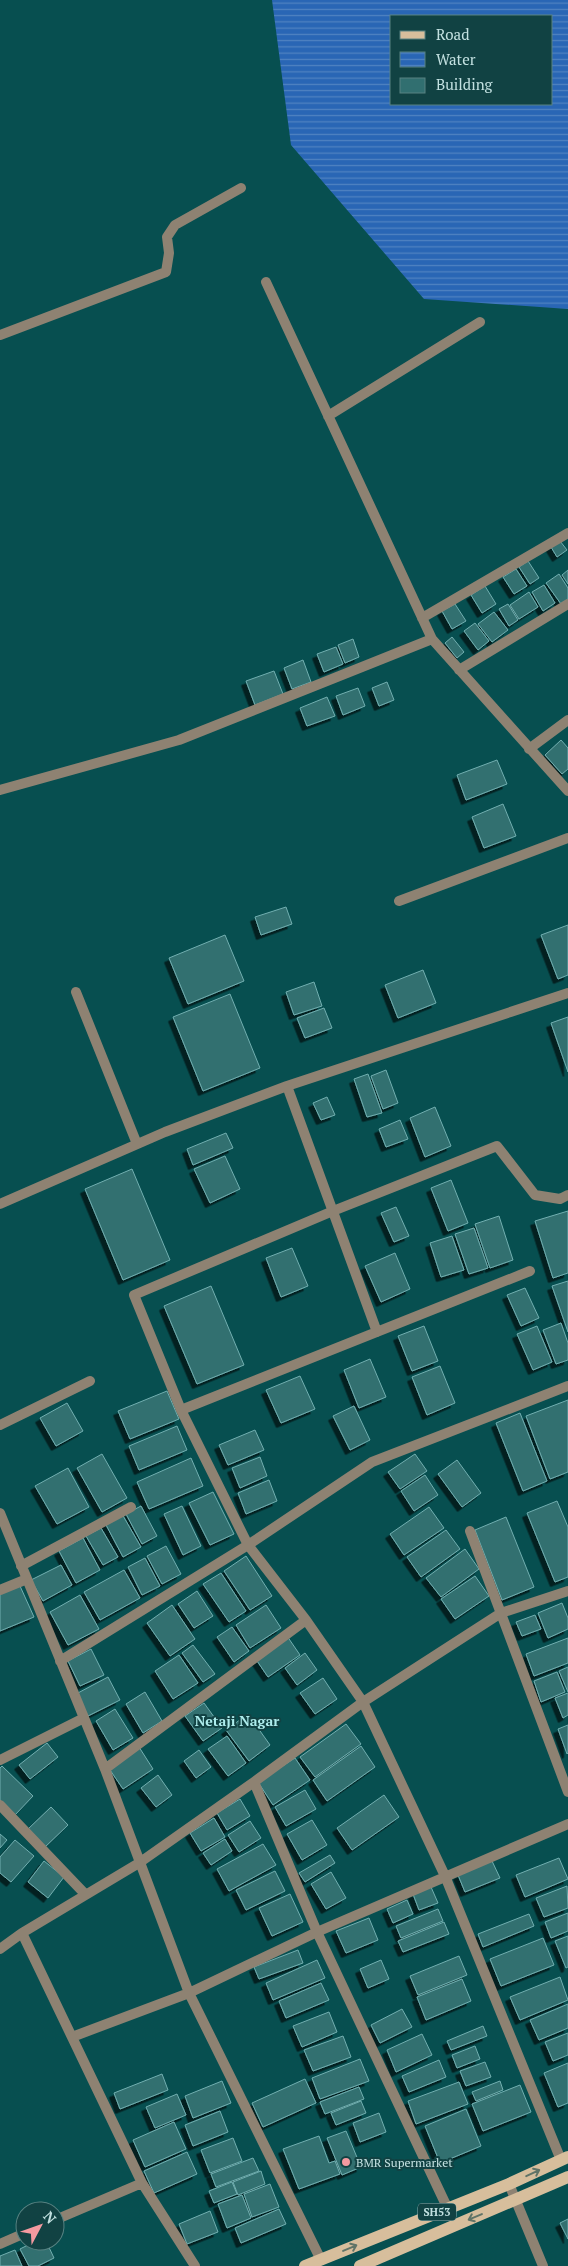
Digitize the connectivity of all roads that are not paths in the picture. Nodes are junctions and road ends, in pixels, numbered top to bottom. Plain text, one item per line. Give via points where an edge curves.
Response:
1 (241, 188) dead end
2 (266, 282) dead end
3 (480, 322) dead end
4 (0, 335) edge
5 (328, 416) junction
6 (568, 533) edge
7 (568, 604) edge
8 (422, 618) junction
9 (432, 639) junction
10 (459, 670) junction
11 (568, 720) edge
12 (529, 749) junction
13 (0, 790) edge
14 (568, 791) edge
15 (568, 838) edge
16 (400, 902) dead end
17 (76, 992) dead end
18 (568, 993) edge
19 (287, 1086) junction
20 (137, 1144) junction
21 (568, 1196) edge
22 (0, 1204) edge
23 (333, 1211) junction
24 (530, 1271) dead end
25 (377, 1332) junction
26 (90, 1381) dead end
27 (568, 1386) edge
28 (181, 1410) junction
29 (0, 1425) edge
30 (131, 1507) dead end
31 (0, 1513) edge
32 (470, 1531) dead end
33 (248, 1546) junction
34 (21, 1566) junction
35 (27, 1579) junction
36 (0, 1590) edge
37 (568, 1590) edge
38 (501, 1613) junction
39 (306, 1620) junction
40 (60, 1662) junction
41 (363, 1702) junction
42 (84, 1718) junction
43 (0, 1760) edge
44 (105, 1769) junction
45 (254, 1782) junction
46 (568, 1792) edge
47 (0, 1805) edge
48 (568, 1824) edge
49 (139, 1863) junction
50 (445, 1876) junction
51 (85, 1894) junction
52 (317, 1932) junction
53 (22, 1933) junction
54 (0, 1949) edge
55 (189, 1993) junction
56 (72, 2037) junction
57 (564, 2158) edge
58 (568, 2177) edge
59 (142, 2183) junction
60 (509, 2184) junction
61 (515, 2200) junction
62 (447, 2207) junction
63 (65, 2216) edge
64 (15, 2237) edge
65 (0, 2244) edge
66 (321, 2260) junction
67 (195, 2266) edge
68 (305, 2266) edge
69 (360, 2266) edge
70 (543, 2266) edge

1 - 4 street via 175,225 167,238 166,272
2 - 5 street
3 - 5 street
5 - 8 street
6 - 8 street
7 - 10 street
8 - 9 street
9 - 10 street
9 - 13 street via 179,740
10 - 12 street
11 - 12 street
12 - 14 street
15 - 16 street
17 - 20 street
18 - 19 street
19 - 20 street
19 - 23 street
20 - 22 street
21 - 23 street via 560,1199 535,1195 496,1146
23 - 25 street
23 - 28 street via 134,1295
24 - 25 street
25 - 28 street
26 - 29 street
27 - 33 street via 372,1462
28 - 33 street
30 - 34 street
31 - 34 street
32 - 38 street
33 - 39 street
33 - 40 street
34 - 35 street
35 - 36 street
35 - 40 street
37 - 38 street
38 - 41 street
38 - 46 street
39 - 41 street
39 - 44 street
40 - 42 street
41 - 45 street
41 - 50 street
42 - 43 street
42 - 44 street
44 - 49 street
45 - 49 street
45 - 52 street
47 - 51 street
48 - 50 street
49 - 51 street
49 - 55 street
50 - 52 street
50 - 57 street
51 - 53 street
52 - 55 street
52 - 62 street
53 - 54 street
53 - 56 street
55 - 56 street
55 - 66 street
56 - 59 street
60 -> 57 main road, SH53
58 - 61 main road, SH53
59 - 63 street
59 - 67 street
60 - 61 street
60 - 62 main road, SH53
61 -> 69 main road, SH53
61 - 70 street
66 -> 62 main road, SH53
64 - 65 street
66 - 68 main road, SH53

